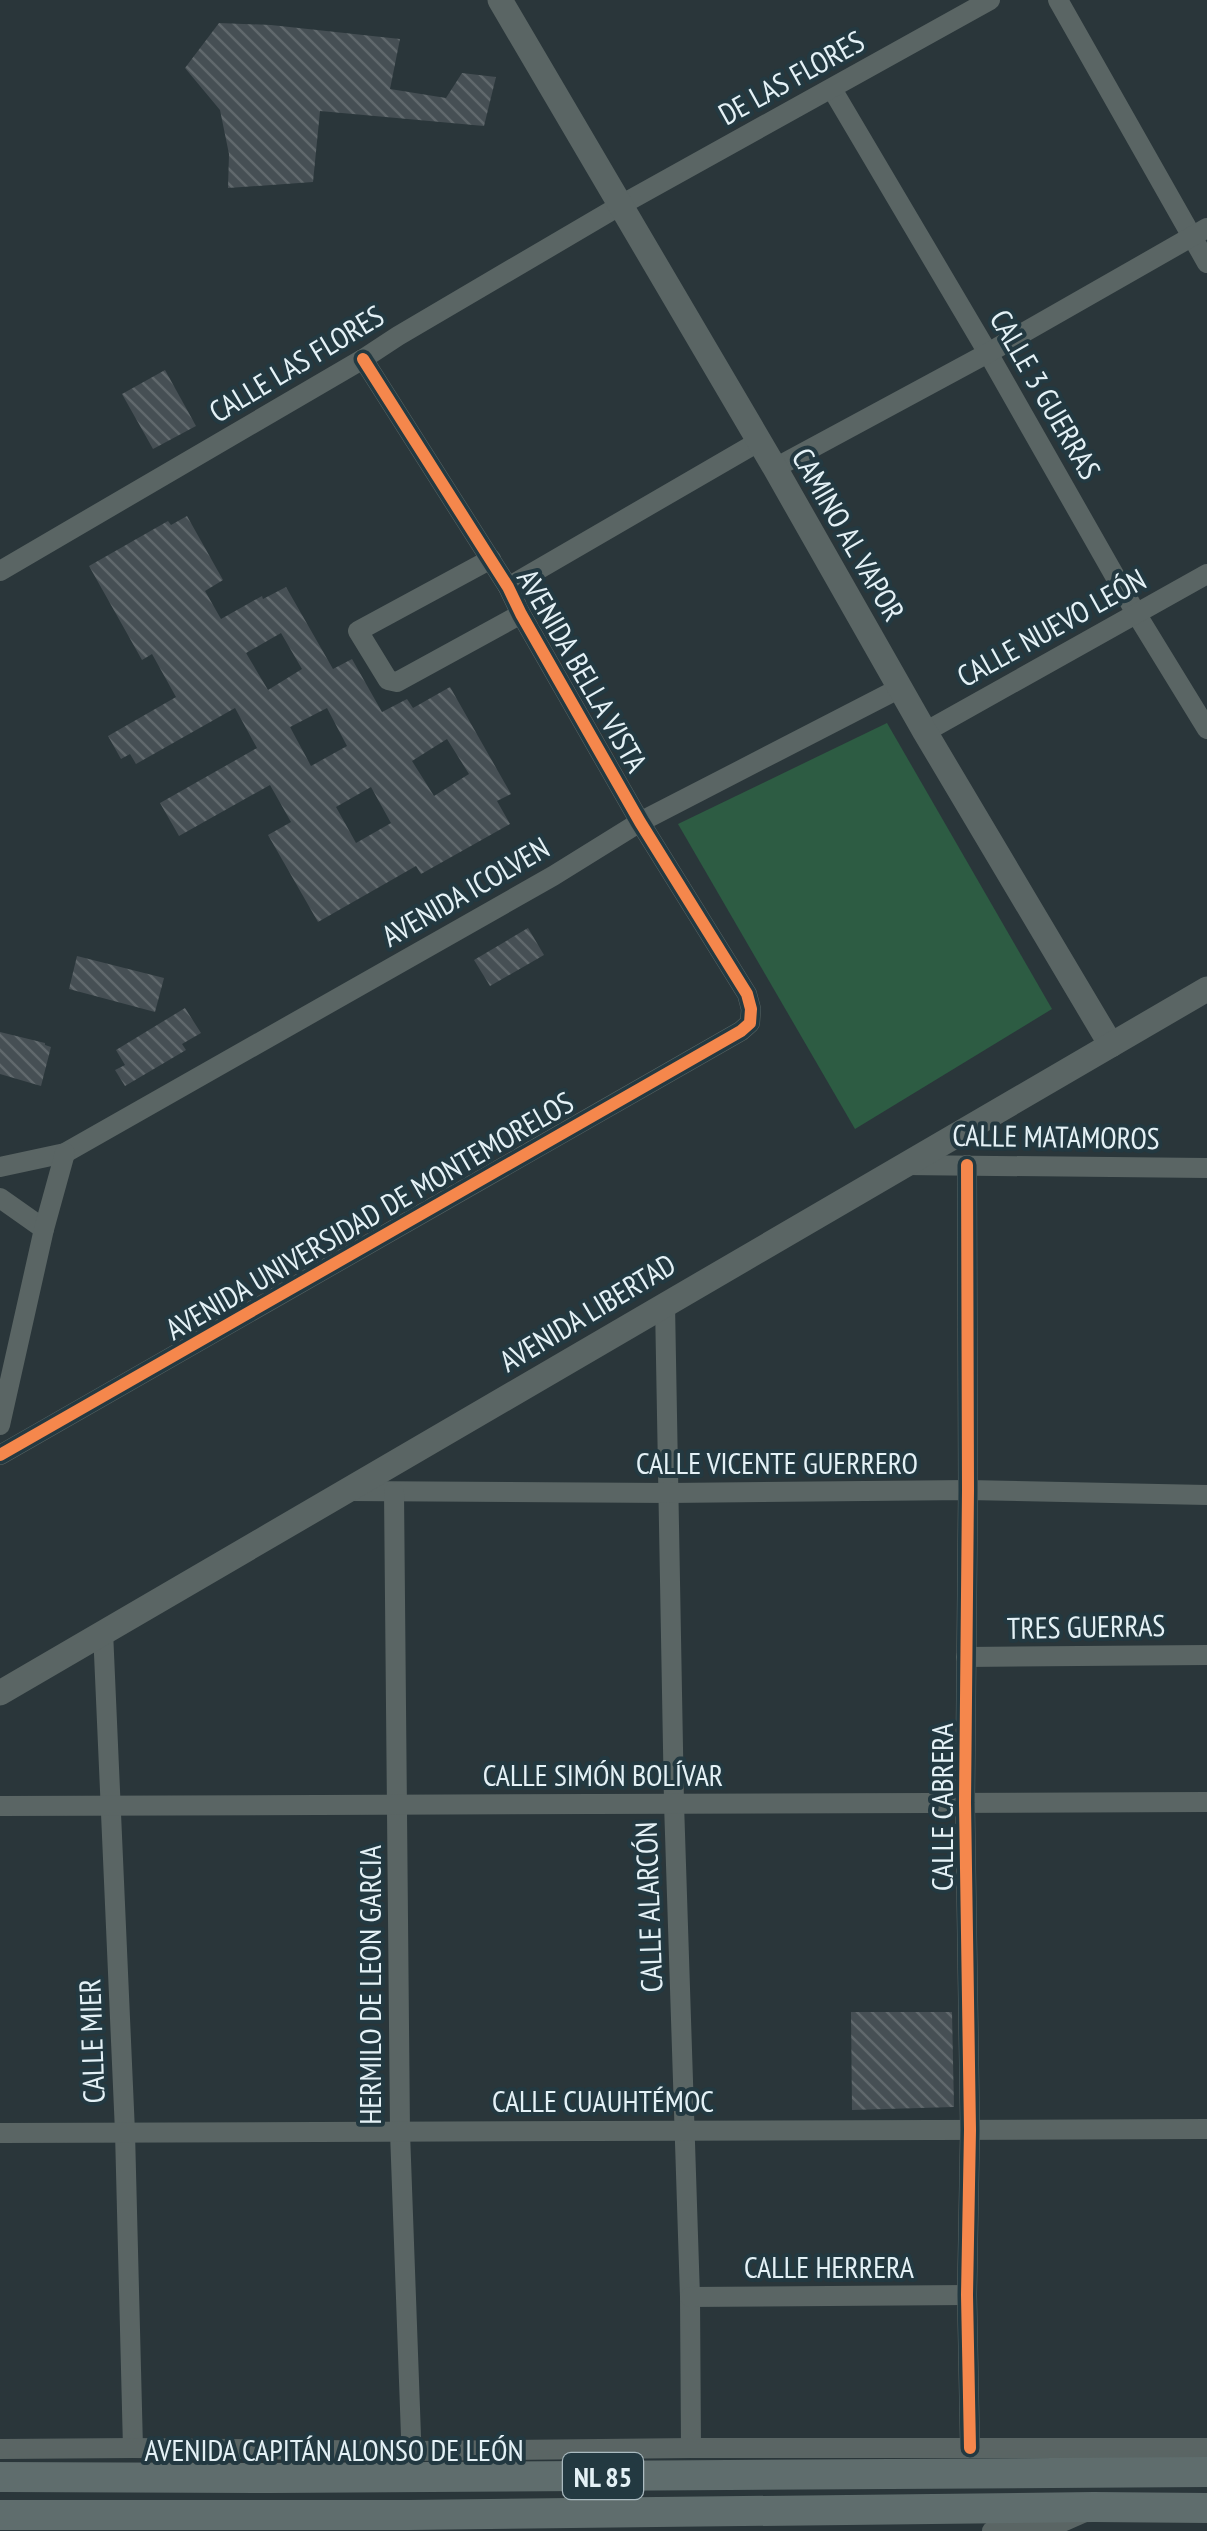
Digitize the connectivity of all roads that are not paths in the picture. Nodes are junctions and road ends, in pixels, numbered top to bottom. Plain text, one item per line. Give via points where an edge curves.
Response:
1 (500, 0) edge
2 (990, 0) edge
3 (1058, 0) edge
4 (832, 89) junction
5 (621, 205) junction
6 (1199, 233) edge
7 (1207, 263) edge
8 (988, 353) junction
9 (364, 359) junction
10 (758, 442) junction
11 (775, 468) junction
12 (491, 559) junction
13 (0, 571) edge
14 (1207, 574) edge
15 (508, 587) junction
16 (521, 614) junction
17 (1137, 614) junction
18 (900, 688) junction
19 (1207, 729) edge
20 (924, 732) junction
21 (640, 822) junction
22 (1207, 989) edge
23 (751, 1009) joint
24 (1111, 1044) junction
25 (64, 1153) junction
26 (904, 1165) junction
27 (966, 1165) junction
28 (0, 1167) edge
29 (1207, 1168) edge
30 (0, 1198) edge
31 (44, 1228) junction
32 (665, 1304) junction
33 (0, 1425) edge
34 (0, 1455) edge
35 (968, 1490) junction
36 (348, 1491) junction
37 (394, 1492) junction
38 (669, 1493) junction
39 (1207, 1495) edge
40 (102, 1632) junction
41 (1207, 1655) edge
42 (966, 1658) junction
43 (0, 1693) edge
44 (1207, 1802) edge
45 (674, 1803) junction
46 (966, 1803) junction
47 (111, 1805) junction
48 (0, 1806) edge
49 (398, 1806) junction
50 (686, 2129) junction
51 (1207, 2129) edge
52 (970, 2130) junction
53 (0, 2132) edge
54 (125, 2132) junction
55 (400, 2132) junction
56 (967, 2295) junction
57 (690, 2297) junction
58 (0, 2448) edge
59 (133, 2448) junction
60 (691, 2448) junction
61 (970, 2448) junction
62 (1207, 2448) edge
63 (412, 2464) junction
64 (1207, 2472) edge
65 (0, 2477) edge
66 (456, 2477) junction
67 (271, 2478) junction
68 (1094, 2507) junction
69 (1207, 2508) edge
70 (198, 2514) junction
71 (408, 2515) junction
72 (0, 2516) edge
73 (347, 2523) edge
74 (992, 2531) edge

1 - 5 street, CAMINO AL VAPOR
2 - 4 street, DE LAS FLORES
3 - 6 street
4 - 5 street, DE LAS FLORES
4 - 8 street, CALLE 3 GUERRAS
5 - 9 street, CALLE LAS FLORES
5 - 10 street, CAMINO AL VAPOR
6 - 7 street
6 - 8 street
8 - 11 street
8 - 17 street, CALLE 3 GUERRAS
9 - 12 street, AVENIDA BELLA VISTA
9 - 13 street, CALLE LAS FLORES
10 - 11 street, CAMINO AL VAPOR
10 - 15 street
11 - 18 street, CAMINO AL VAPOR
12 - 15 street, AVENIDA BELLA VISTA
12 - 16 street via 358,631 388,680 398,682
14 - 17 street, CALLE NUEVO LEÓN
15 - 16 street, AVENIDA BELLA VISTA
16 - 21 street, AVENIDA BELLA VISTA
17 - 19 street, CALLE 3 GUERRAS
17 - 20 street, CALLE NUEVO LEÓN
18 - 20 street, CAMINO AL VAPOR
18 - 21 street, AVENIDA ICOLVEN
20 - 24 street, CAMINO AL VAPOR
21 - 23 street, AVENIDA BELLA VISTA
21 - 25 street, AVENIDA ICOLVEN
22 - 24 street, AVENIDA LIBERTAD
23 - 34 street, AVENIDA UNIVERSIDAD DE MONTEMORELOS via 741,1031
24 - 26 street, AVENIDA LIBERTAD
25 - 28 street, AVENIDA ICOLVEN
25 - 31 street
26 - 27 street, CALLE MATAMOROS
26 - 32 street, AVENIDA LIBERTAD
27 - 29 street, CALLE MATAMOROS
27 - 35 street, CALLE CABRERA
30 - 31 street
31 - 33 street
32 - 36 street, AVENIDA LIBERTAD
32 - 38 street, CALLE ALARCÓN
35 - 38 street, CALLE VICENTE GUERRERO
35 - 39 street, CALLE VICENTE GUERRERO
35 - 42 street, CALLE CABRERA
36 - 37 street, CALLE VICENTE GUERRERO
36 - 40 street, AVENIDA LIBERTAD
37 - 38 street, CALLE VICENTE GUERRERO
37 - 49 street, HERMILO DE LEON GARCIA
38 - 45 street, CALLE ALARCÓN
40 - 43 street, AVENIDA LIBERTAD
40 - 47 street, CALLE MIER
41 - 42 street, TRES GUERRAS
42 - 46 street, CALLE CABRERA
44 - 46 street, CALLE SIMÓN BOLÍVAR
45 - 46 street, CALLE SIMÓN BOLÍVAR
45 - 49 street, CALLE SIMÓN BOLÍVAR
45 - 50 street, CALLE ALARCÓN
46 - 52 street, CALLE CABRERA
47 - 48 street, CALLE SIMÓN BOLÍVAR
47 - 49 street, CALLE SIMÓN BOLÍVAR
47 - 54 street, CALLE MIER
49 - 55 street, HERMILO DE LEON GARCIA
50 - 52 street, CALLE CUAUHTÉMOC
50 - 55 street, CALLE CUAUHTÉMOC
50 - 57 street, CALLE ALARCÓN
51 - 52 street, CALLE CUAUHTÉMOC
52 - 56 street, CALLE CABRERA
53 - 54 street, CALLE CUAUHTÉMOC
54 - 55 street, CALLE CUAUHTÉMOC
54 - 59 street, CALLE MIER
55 - 63 street, HERMILO DE LEON GARCIA
56 - 57 street, CALLE HERRERA
56 - 61 street, CALLE CABRERA
57 - 60 street, CALLE ALARCÓN
58 - 59 street, AVENIDA CAPITÁN ALONSO DE LEÓN
59 - 63 street, AVENIDA CAPITÁN ALONSO DE LEÓN
60 - 61 street, AVENIDA CAPITÁN ALONSO DE LEÓN
60 - 63 street, AVENIDA CAPITÁN ALONSO DE LEÓN
61 - 62 street, AVENIDA CAPITÁN ALONSO DE LEÓN
63 - 66 main road, AVENIDA CAPITÁN ALONSO DE LEÓN / NL 85
63 - 67 main road, AVENIDA CAPITÁN ALONSO DE LEÓN / NL 85
64 - 66 main road, AVENIDA CAPITÁN ALONSO DE LEÓN / NL 85
65 - 67 main road, AVENIDA CAPITÁN ALONSO DE LEÓN / NL 85
66 - 71 main road via 452,2494
67 - 70 main road via 220,2489
68 - 69 main road, NL 85
68 - 71 main road, NL 85
68 - 74 street via 1060,2523
70 - 72 main road, NL 85
70 - 73 main road, NL 85
71 - 73 main road, NL 85

